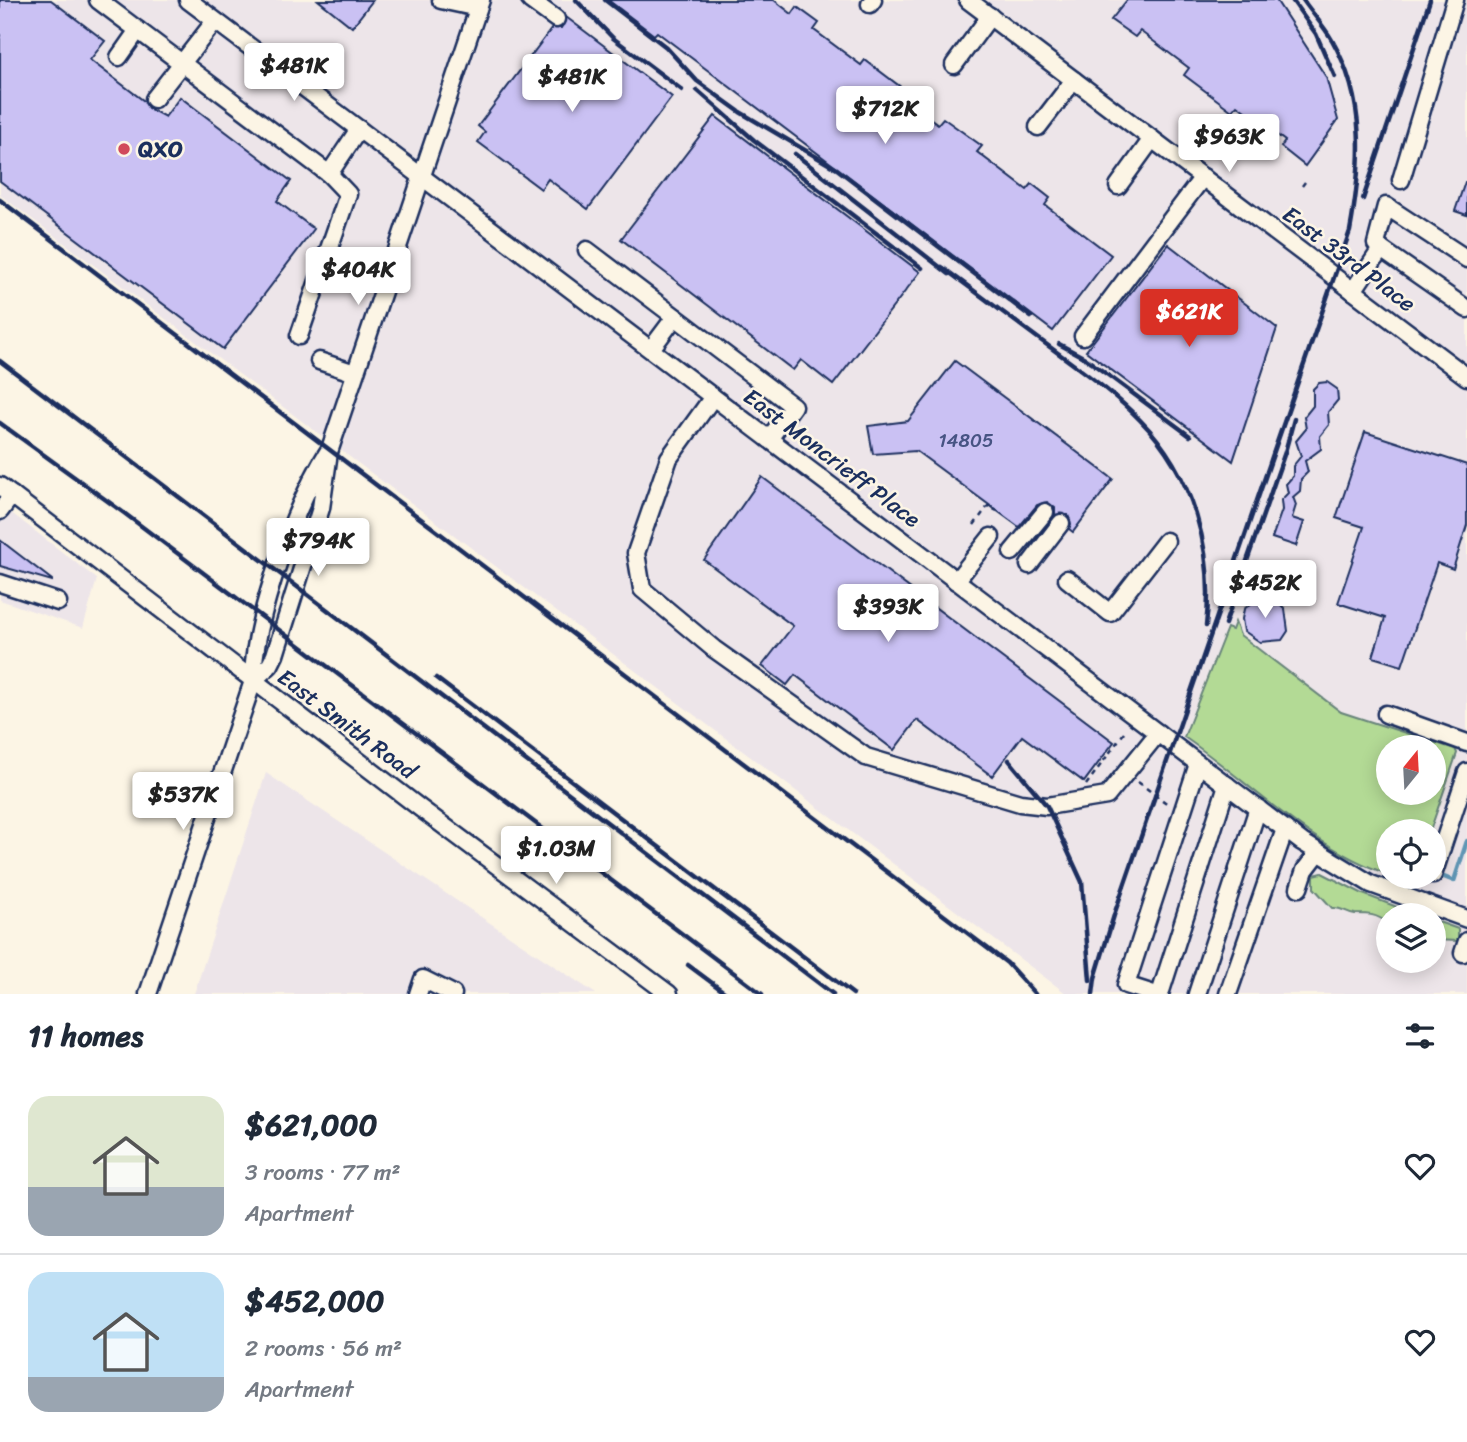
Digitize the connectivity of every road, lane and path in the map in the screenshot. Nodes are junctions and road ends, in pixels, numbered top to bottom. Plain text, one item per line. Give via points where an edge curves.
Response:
1 (98, 0) edge
2 (188, 0) edge
3 (441, 0) edge
4 (530, 0) edge
5 (968, 0) edge
6 (1455, 0) edge
7 (480, 4) edge
8 (990, 16) junction
9 (556, 19) dead end
10 (215, 20) junction
11 (138, 30) junction
12 (119, 57) dead end
13 (182, 64) junction
14 (954, 65) dead end
15 (1074, 80) junction
16 (154, 99) dead end
17 (1038, 127) dead end
18 (359, 129) junction
19 (1152, 139) junction
20 (329, 174) junction
21 (421, 176) junction
22 (1203, 177) junction
23 (1308, 178) dead end
24 (1401, 180) dead end
25 (1118, 186) dead end
26 (1301, 186) dead end
27 (1381, 249) junction
28 (587, 250) dead end
29 (1467, 259) edge
30 (1353, 291) junction
31 (1467, 309) edge
32 (675, 317) junction
33 (299, 336) dead end
34 (1083, 336) dead end
35 (651, 349) junction
36 (319, 361) dead end
37 (355, 373) junction
38 (1467, 377) edge
39 (713, 397) junction
40 (769, 439) junction
41 (330, 449) junction
42 (6, 491) edge
43 (0, 511) edge
44 (997, 511) dead end
45 (1052, 517) dead end
46 (974, 525) dead end
47 (991, 537) dead end
48 (1166, 541) dead end
49 (1020, 559) dead end
50 (1067, 579) dead end
51 (956, 581) junction
52 (0, 583) edge
53 (58, 602) dead end
54 (253, 681) junction
55 (1386, 714) dead end
56 (1124, 733) dead end
57 (1158, 733) junction
58 (1467, 743) edge
59 (1198, 764) junction
60 (1467, 772) edge
61 (1135, 780) dead end
62 (1227, 785) junction
63 (1084, 788) dead end
64 (1165, 803) dead end
65 (1258, 808) junction
66 (1285, 829) junction
67 (1446, 836) edge
68 (1318, 853) junction
69 (1299, 888) dead end
70 (1421, 903) edge
71 (1446, 912) edge
72 (1467, 919) edge
73 (148, 994) edge
74 (418, 994) edge
75 (453, 994) edge
76 (669, 994) edge
77 (1154, 994) edge
78 (1160, 994) edge
79 (1196, 994) edge
80 (1228, 994) edge

1 - 11 street
2 - 10 street, East Moncrieff Place
3 - 7 street
4 - 9 street
5 - 8 street, East 33rd Place
6 - 24 street
7 - 21 street
8 - 14 street
8 - 15 street, East 33rd Place
10 - 13 street
10 - 18 street, East Moncrieff Place
11 - 12 street
11 - 13 street
13 - 16 street
13 - 20 street
15 - 17 street
15 - 19 street, East 33rd Place
18 - 20 street
18 - 21 street, East Moncrieff Place
19 - 22 street, East 33rd Place
19 - 25 street
20 - 33 street via 348,194
21 - 35 street, East Moncrieff Place
21 - 37 street
22 - 30 street, East 33rd Place
22 - 34 street
23 - 26 path
27 - 29 street via 1376,244 1386,206
27 - 30 street
27 - 31 street
28 - 32 street
30 - 38 street, East 33rd Place
32 - 35 street
32 - 40 street via 793,406
35 - 39 street, East Moncrieff Place
36 - 37 street
37 - 41 street
39 - 40 street, East Moncrieff Place
39 - 57 street via 669,458 636,553 642,589 714,649 866,757 1020,803 1047,806 1107,796
40 - 51 street, East Moncrieff Place
41 - 54 street via 305,492 276,574 255,640
41 - 54 street via 321,508 275,655
42 - 43 street
42 - 54 street, East Smith Road
44 - 46 path via 988,506
45 - 49 street
47 - 51 street
48 - 50 street via 1110,613
51 - 57 street, East Moncrieff Place
52 - 53 street
54 - 73 street
54 - 76 street, East Smith Road
55 - 58 street
56 - 63 path
57 - 59 street, East Moncrieff Place
59 - 62 street, East Moncrieff Place
59 - 77 street via 1126,985
60 - 67 street
61 - 64 path
62 - 65 street, East Moncrieff Place
62 - 78 street
65 - 66 street, East Moncrieff Place
65 - 79 street
66 - 68 street, East Moncrieff Place
66 - 80 street
68 - 69 street
68 - 70 street, East Moncrieff Place via 1371,884
71 - 72 street, East Moncrieff Place
74 - 75 street via 424,979

